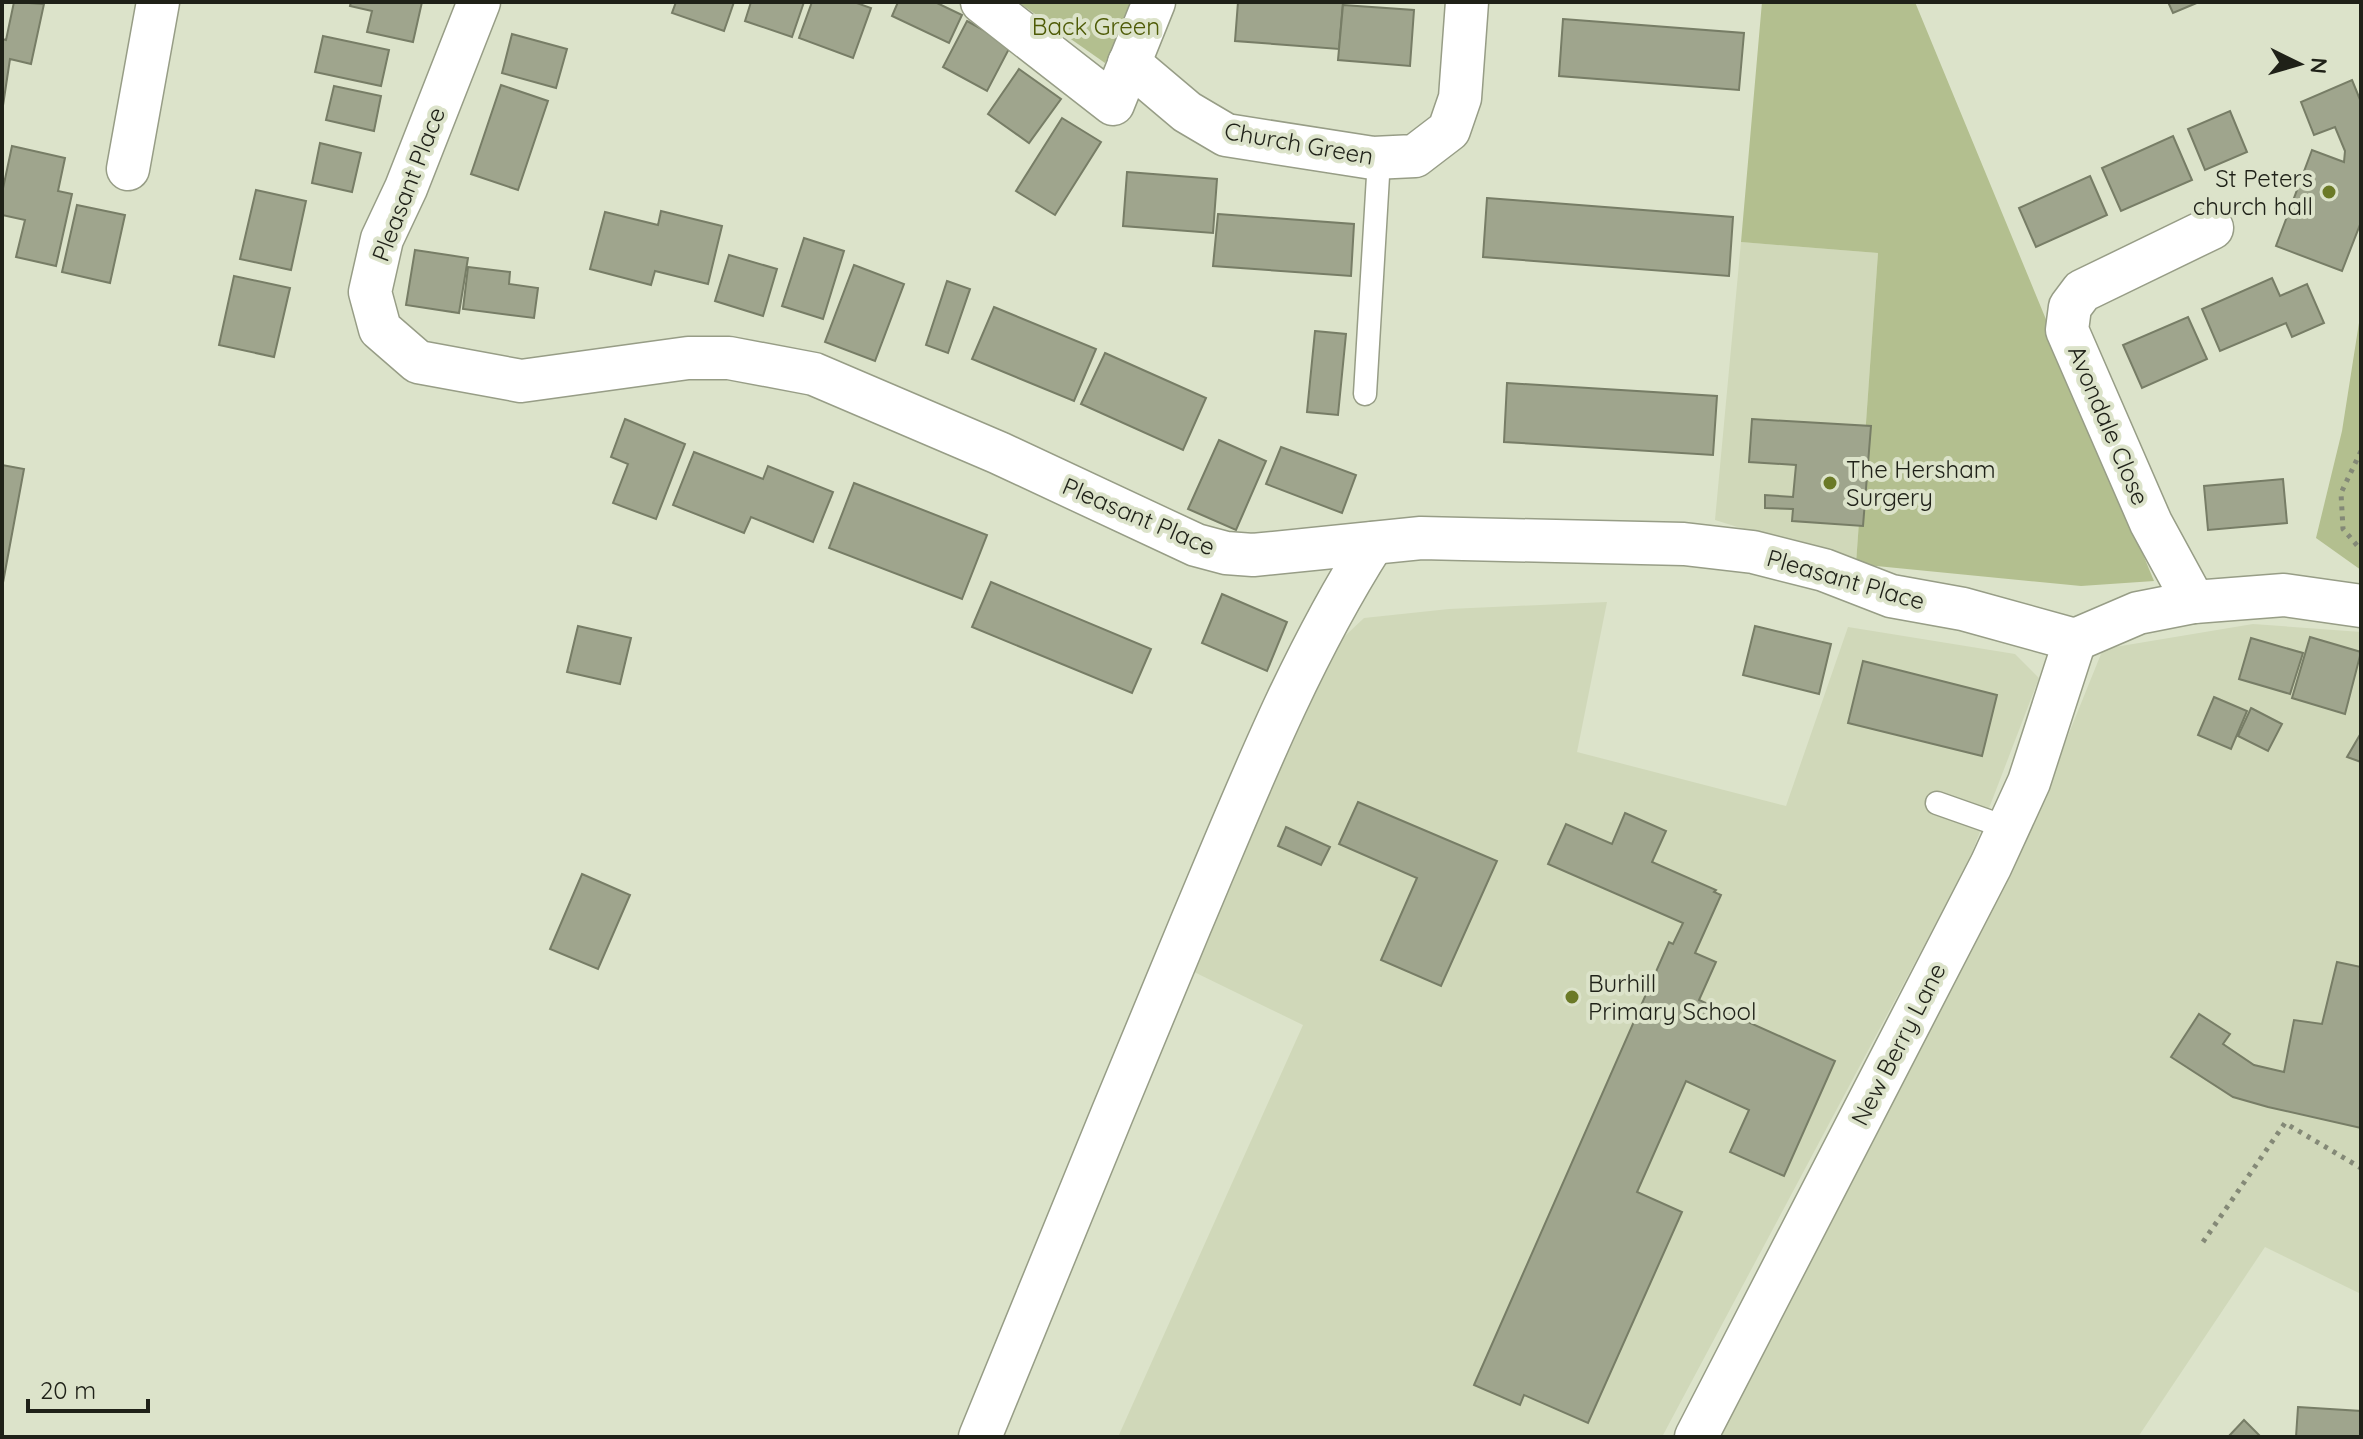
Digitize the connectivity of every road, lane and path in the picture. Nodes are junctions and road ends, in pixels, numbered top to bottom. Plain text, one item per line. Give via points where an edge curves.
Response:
1 (158, 2) edge
2 (479, 2) edge
3 (982, 2) edge
4 (1154, 2) edge
5 (1467, 2) edge
6 (1129, 63) junction
7 (1373, 158) junction
8 (128, 169) dead end
9 (2212, 228) dead end
10 (1365, 394) dead end
11 (2361, 451) edge
12 (1373, 543) junction
13 (2361, 550) edge
14 (2194, 602) junction
15 (2361, 606) edge
16 (2075, 640) junction
17 (1937, 803) dead end
18 (2008, 828) junction
19 (2361, 1168) edge
20 (2203, 1242) dead end
21 (980, 1437) edge
22 (1696, 1437) edge

1 - 8 street
2 - 12 street, Pleasant Place via 382,239 370,292 380,329 418,362 521,381 688,358 773,365 859,392 1196,545 1253,555
3 - 6 street via 1113,104
4 - 6 street
5 - 7 street, Church Green via 1460,98 1449,130 1415,156
6 - 7 street, Church Green via 1187,112 1226,135
7 - 10 lane via 1378,176
9 - 14 street, Avondale Close via 2082,291 2070,307 2067,330 2151,523
11 - 13 path via 2341,493 2343,529
12 - 16 street, Pleasant Place via 1421,538 1561,540 1753,552 1824,570 1891,596 1963,609
12 - 21 street via 1304,665 1221,852
14 - 15 street via 2284,595
14 - 16 street via 2138,613
16 - 18 street, New Berry Lane via 2029,782
17 - 18 lane
18 - 22 street, New Berry Lane
19 - 20 path via 2285,1123

